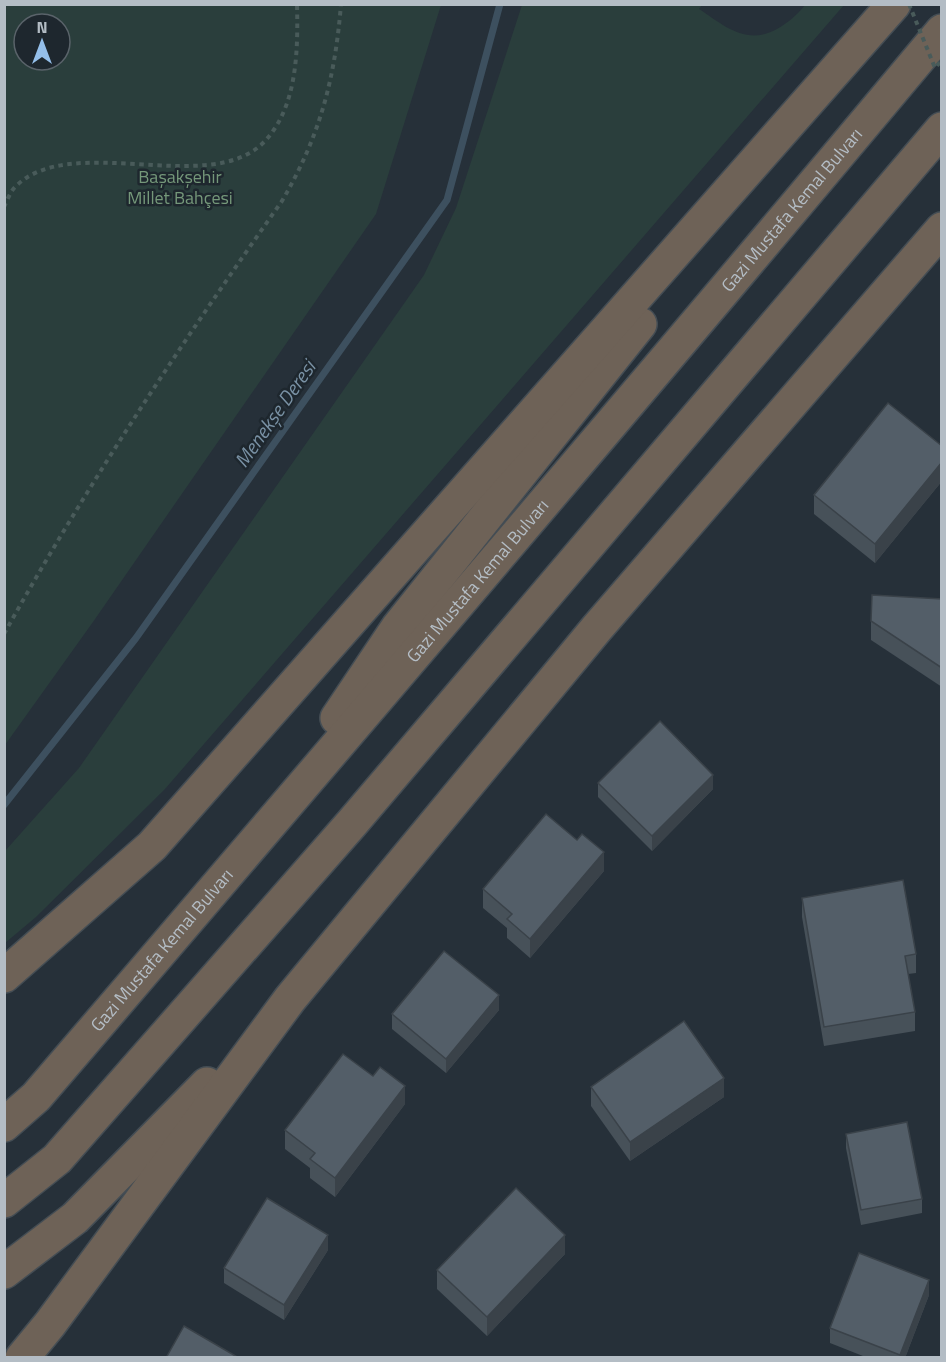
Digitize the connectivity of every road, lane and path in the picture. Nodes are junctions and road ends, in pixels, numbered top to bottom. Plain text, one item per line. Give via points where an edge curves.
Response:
1 (297, 4) edge
2 (341, 4) edge
3 (895, 4) edge
4 (909, 4) edge
5 (942, 31) edge
6 (942, 60) edge
7 (942, 129) edge
8 (14, 188) junction
9 (4, 197) edge
10 (4, 207) edge
11 (936, 234) edge
12 (4, 634) edge
13 (251, 847) junction
14 (4, 976) edge
15 (290, 999) junction
16 (4, 1125) edge
17 (4, 1201) edge
18 (4, 1272) edge
19 (22, 1358) edge

1 - 8 path via 298,40 292,87 281,116 263,143 238,158 209,164 72,165 43,169
2 - 12 path via 324,111 299,172 126,429
3 - 13 highway via 398,627
3 - 14 highway via 152,846
4 - 6 path, bridge via 935,68
5 - 13 highway, Gazi Mustafa Kemal Bulvarı
7 - 17 highway via 337,840 57,1159
8 - 9 path
8 - 10 path
11 - 15 highway via 597,628
13 - 16 highway, Gazi Mustafa Kemal Bulvarı via 36,1096
15 - 18 highway via 75,1218
15 - 19 highway

